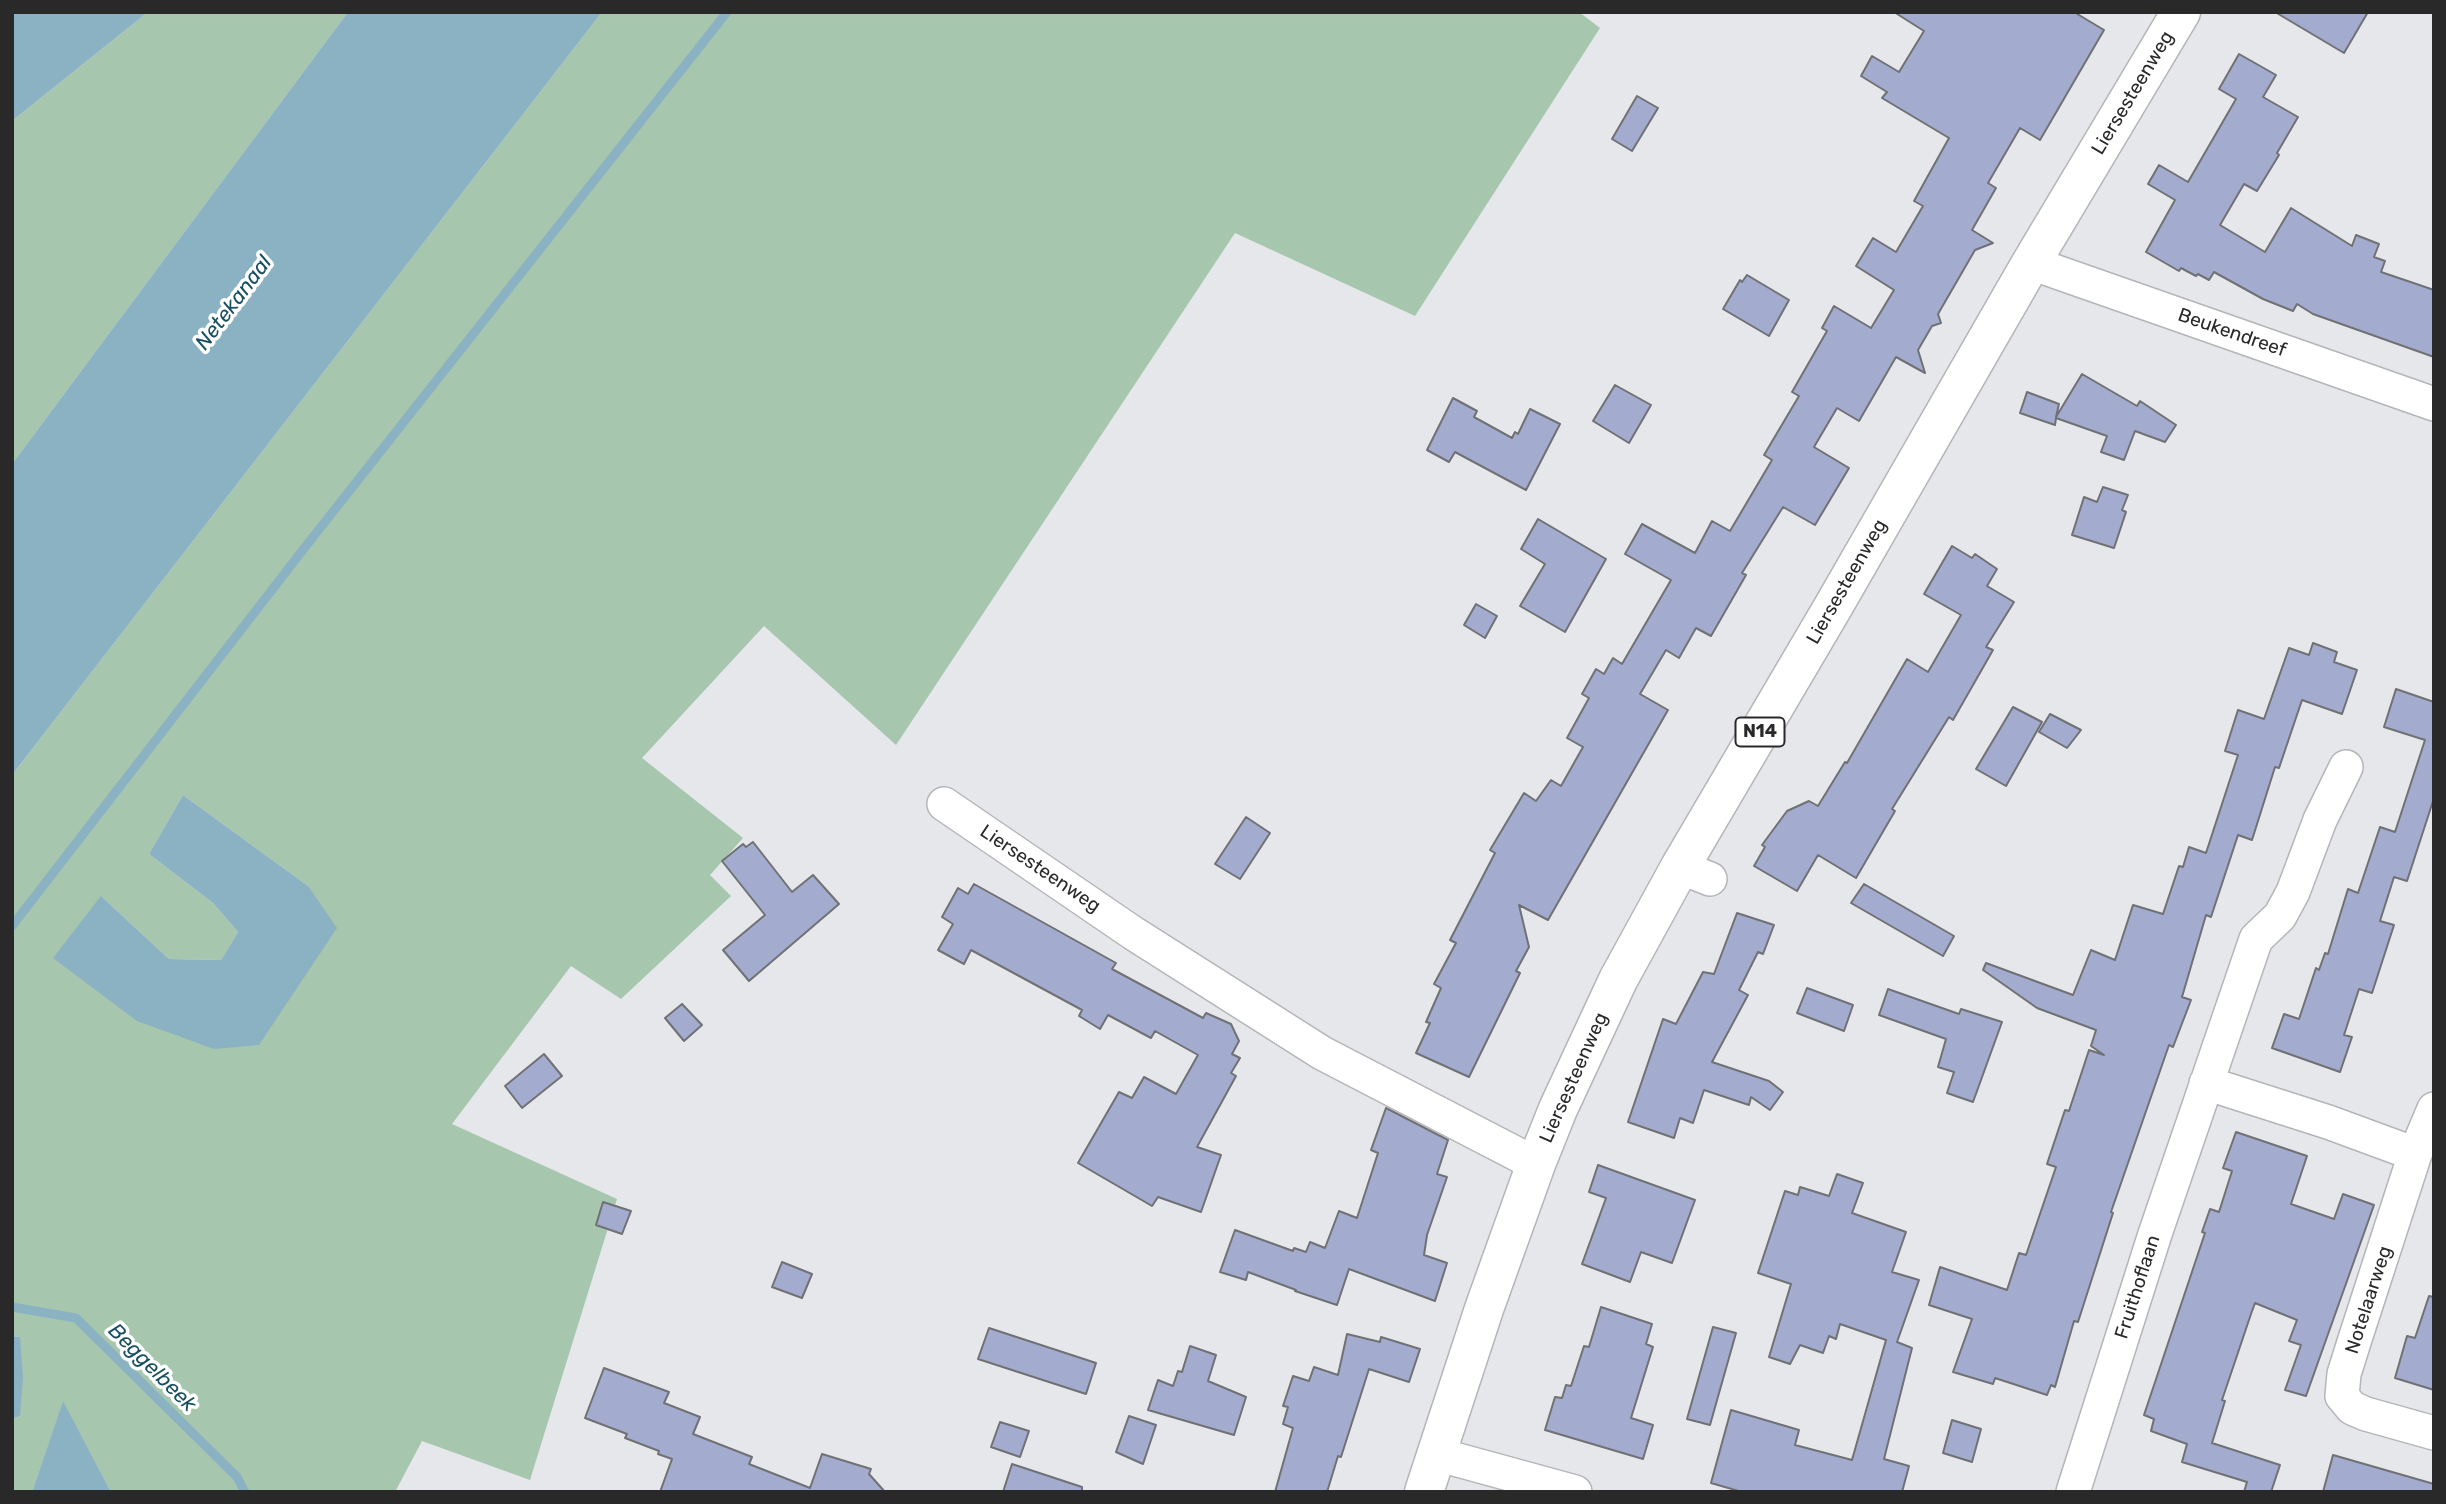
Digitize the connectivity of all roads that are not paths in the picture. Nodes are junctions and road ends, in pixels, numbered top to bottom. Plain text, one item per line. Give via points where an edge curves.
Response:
1 (2181, 12) edge
2 (2031, 263) junction
3 (2434, 404) edge
4 (2346, 767) dead end
5 (944, 804) dead end
6 (2206, 1083) junction
7 (2434, 1109) edge
8 (2415, 1154) junction
9 (1536, 1164) junction
10 (2434, 1433) edge
11 (1436, 1454) junction
12 (1424, 1492) edge
13 (1575, 1492) edge
14 (2073, 1492) edge

1 - 2 main road, Liersesteenweg / N14
2 - 3 street, Beukendreef
2 - 9 main road, Liersesteenweg / N14 via 1695,873 1618,981
4 - 6 street, Fruithoflaan via 2293,892 2280,916 2256,939
5 - 9 street, Liersesteenweg via 1133,933 1322,1053
6 - 8 street
6 - 14 street, Fruithoflaan
7 - 8 street, Notelaarweg
8 - 10 street, Notelaarweg via 2344,1374 2342,1396 2352,1408 2366,1414
9 - 11 main road, Liersesteenweg / N14
11 - 12 main road, Liersesteenweg / N14
11 - 13 street

